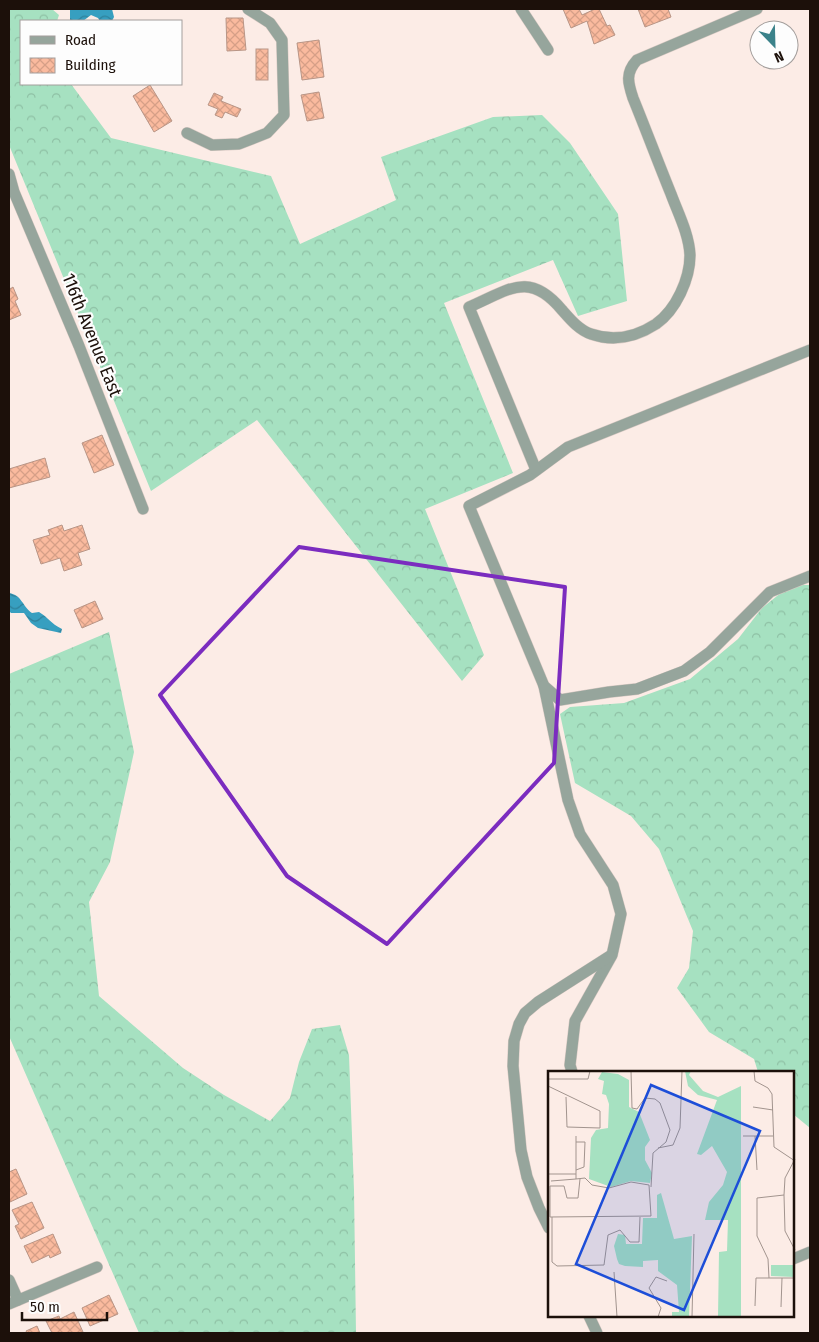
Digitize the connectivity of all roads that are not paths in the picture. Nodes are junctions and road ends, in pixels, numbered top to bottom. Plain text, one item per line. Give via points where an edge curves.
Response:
1 (248, 9) edge
2 (521, 9) edge
3 (758, 9) edge
4 (548, 50) dead end
5 (187, 133) dead end
6 (9, 174) edge
7 (810, 350) edge
8 (536, 470) junction
9 (143, 509) dead end
10 (810, 576) edge
11 (544, 686) junction
12 (612, 955) junction
13 (572, 1071) edge
14 (548, 1226) edge
15 (810, 1252) edge
16 (794, 1259) edge
17 (97, 1267) dead end
18 (9, 1280) edge
19 (13, 1302) edge
20 (589, 1317) edge
21 (597, 1333) edge

1 - 5 street via 270,23 282,40 284,115 267,133 239,144 212,145
2 - 4 street
3 - 8 street via 637,60 628,75 633,98 688,240 686,281 670,310 646,330 611,338 590,334 580,328 548,294 531,287 511,289 469,308
6 - 9 street, 116th Avenue East
7 - 8 street via 568,447
8 - 11 street via 469,506
10 - 11 street via 770,592 710,652 684,671 637,689 560,700
11 - 12 street via 568,800 580,834 613,885 621,914
12 - 13 street via 575,1021
12 - 14 street via 525,1013 514,1041 520,1150 527,1177
15 - 16 street
17 - 19 street
18 - 19 street
20 - 21 street

